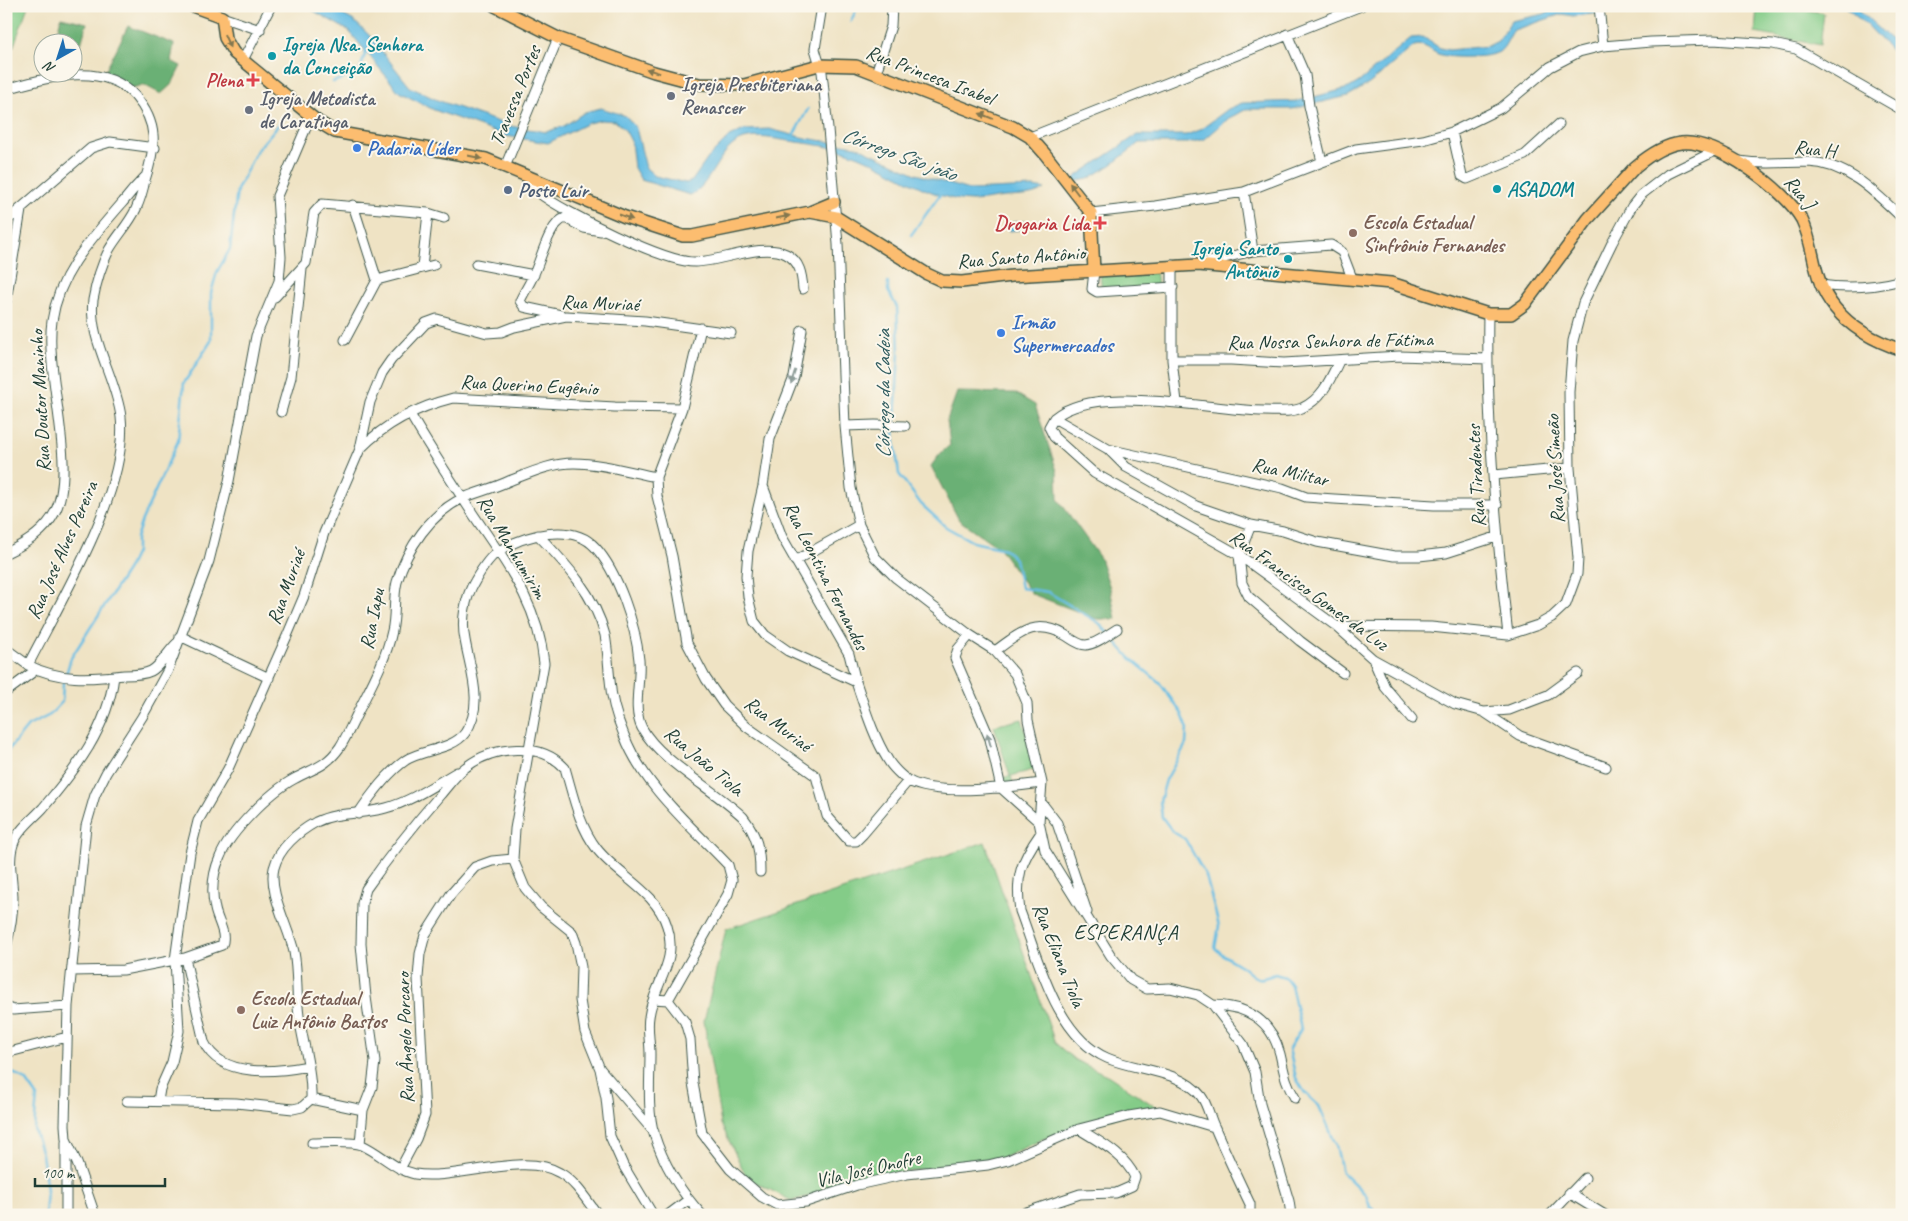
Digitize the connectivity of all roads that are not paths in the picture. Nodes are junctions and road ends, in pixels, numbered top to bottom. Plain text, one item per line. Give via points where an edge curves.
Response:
1 (192, 6) edge
2 (272, 6) edge
3 (495, 6) edge
4 (822, 6) edge
5 (892, 6) edge
6 (1361, 6) edge
7 (1600, 6) edge
8 (222, 17) junction
9 (260, 30) junction
10 (1287, 34) junction
11 (558, 38) junction
12 (1603, 46) junction
13 (243, 60) junction
14 (820, 68) junction
15 (876, 73) junction
16 (6, 89) edge
17 (1902, 110) edge
18 (311, 116) junction
19 (1559, 124) dead end
20 (1452, 132) junction
21 (1030, 137) junction
22 (155, 148) junction
23 (1715, 151) junction
24 (1736, 160) junction
25 (1322, 162) junction
26 (505, 168) junction
27 (147, 175) junction
28 (528, 177) junction
29 (1244, 192) junction
30 (834, 202) junction
31 (353, 205) junction
32 (21, 210) junction
33 (810, 212) junction
34 (428, 213) junction
35 (1091, 213) junction
36 (836, 217) junction
37 (444, 218) dead end
38 (1902, 218) edge
39 (6, 221) edge
40 (611, 232) junction
41 (1253, 251) junction
42 (476, 264) dead end
43 (434, 265) dead end
44 (1172, 265) junction
45 (1198, 265) junction
46 (422, 268) junction
47 (302, 269) junction
48 (1094, 271) junction
49 (534, 275) junction
50 (1352, 278) junction
51 (377, 280) junction
52 (1902, 280) edge
53 (1820, 285) junction
54 (1173, 286) junction
55 (803, 289) dead end
56 (273, 298) junction
57 (6, 300) edge
58 (1488, 314) junction
59 (566, 316) junction
60 (701, 328) junction
61 (802, 330) dead end
62 (731, 332) dead end
63 (345, 340) dead end
64 (1902, 350) edge
65 (1488, 359) junction
66 (1172, 360) junction
67 (1338, 361) junction
68 (1177, 402) junction
69 (682, 408) junction
70 (281, 412) dead end
71 (410, 414) junction
72 (1054, 418) junction
73 (845, 426) junction
74 (902, 426) dead end
75 (1108, 449) junction
76 (360, 450) junction
77 (1570, 468) junction
78 (1494, 475) junction
79 (656, 477) junction
80 (763, 486) junction
81 (462, 499) junction
82 (1497, 505) junction
83 (859, 525) junction
84 (1251, 525) junction
85 (538, 535) junction
86 (1496, 537) junction
87 (498, 551) junction
88 (6, 553) edge
89 (1239, 555) junction
90 (795, 561) junction
91 (1336, 626) junction
92 (1115, 630) dead end
93 (970, 635) junction
94 (1508, 635) junction
95 (179, 638) junction
96 (6, 650) edge
97 (995, 650) junction
98 (1373, 659) junction
99 (28, 665) junction
100 (37, 670) junction
101 (1343, 673) dead end
102 (1578, 673) dead end
103 (114, 676) junction
104 (269, 678) junction
105 (856, 682) junction
106 (6, 692) edge
107 (1484, 712) junction
108 (1412, 719) dead end
109 (530, 749) junction
110 (1606, 767) dead end
111 (464, 768) junction
112 (908, 781) junction
113 (1042, 783) junction
114 (1001, 788) junction
115 (1041, 802) junction
116 (358, 814) junction
117 (1039, 822) junction
118 (1040, 834) junction
119 (513, 859) junction
120 (760, 872) dead end
121 (1089, 920) junction
122 (6, 948) edge
123 (185, 958) junction
124 (175, 960) junction
125 (72, 970) junction
126 (654, 999) junction
127 (668, 1000) junction
128 (1213, 1005) junction
129 (68, 1006) junction
130 (6, 1007) edge
131 (67, 1037) junction
132 (6, 1054) edge
133 (309, 1066) junction
134 (600, 1069) junction
135 (1295, 1098) dead end
136 (311, 1099) junction
137 (127, 1101) dead end
138 (158, 1101) junction
139 (363, 1110) junction
140 (1214, 1127) junction
141 (1079, 1129) junction
142 (654, 1132) junction
143 (66, 1139) junction
144 (312, 1142) dead end
145 (360, 1144) junction
146 (400, 1168) junction
147 (1585, 1178) dead end
148 (1569, 1193) junction
149 (688, 1200) junction
150 (66, 1215) edge
151 (95, 1215) edge
152 (598, 1215) edge
153 (653, 1215) edge
154 (668, 1215) edge
155 (702, 1215) edge
156 (1018, 1215) edge
157 (1250, 1215) edge
158 (1291, 1215) edge
159 (1550, 1215) edge
160 (1605, 1215) edge

1 - 8 main road
2 - 9 street
3 - 11 main road, Rua Princesa Isabel
4 - 14 street via 815,42
5 - 15 street via 891,26
6 - 10 street
7 - 12 street
8 - 9 street
8 -> 13 main road via 229,47
9 - 13 street
10 - 21 street
10 - 25 street via 1302,66
14 -> 11 main road, Rua Princesa Isabel via 758,83 711,86 654,72
11 - 26 street, Travessa Portes
12 - 17 street via 1713,40 1773,44 1796,49
12 - 20 street via 1578,52 1550,67 1501,108
13 - 18 main road
14 - 15 main road, Rua Princesa Isabel via 856,66
14 - 30 street
21 -> 15 main road, Rua Princesa Isabel via 1013,127
16 - 22 street, Rua Doutor Maninho via 72,75 110,79 125,86 139,102 151,126
18 -> 26 main road via 335,132 445,150 486,159
18 - 56 street via 277,196 281,256 279,281
19 - 20 street via 1525,155 1466,179 1462,176
20 - 25 street via 1423,140 1356,149
35 -> 21 main road, Rua Princesa Isabel
22 - 27 street, Rua Doutor Maninho
22 - 32 street via 100,143
23 - 24 main road, Rua J
23 - 58 main road, Rua Santo Antônio via 1683,142 1644,159 1604,198 1525,304 1511,314
23 - 77 street, Rua José Simeão via 1668,174 1641,195 1632,206 1583,303 1570,363
24 - 38 street, Rua H via 1754,164 1810,162 1836,167 1856,179
24 - 53 main road, Rua J via 1783,195 1795,208 1803,222
25 - 29 street
26 - 28 main road
27 - 88 street, Rua Doutor Maninho via 76,258 63,285 52,320 62,488 55,512 38,534
27 - 99 street, Rua José Alves Pereira via 136,208 100,271 93,301 94,332 118,395 121,452 102,514
28 -> 33 main road via 625,217 683,236
28 - 40 street via 539,193
29 - 35 street
29 - 41 street
30 - 33 main road
30 - 36 street
31 - 34 street
31 - 47 street via 322,204 314,213 309,254
31 - 51 street
32 - 39 street
32 - 57 street
33 - 36 main road
34 - 37 street
34 - 46 street
35 - 48 main road
36 - 48 main road, Rua Santo Antônio via 942,281 968,282
36 - 73 street
40 - 49 street via 584,228 565,218 560,220 549,237
40 - 55 street via 683,262 774,250 797,262
41 - 45 street, Rua Santo Antônio
41 - 50 street, Rua Santo Antônio via 1332,245 1342,252
42 - 49 street
43 - 46 street
44 - 45 main road, Rua Santo Antônio
44 - 48 main road, Rua Santo Antônio
44 - 54 street
45 - 50 main road, Rua Santo Antônio
46 - 51 street
47 - 56 street
47 - 70 street via 291,377
48 - 54 street via 1092,289 1097,292
49 - 59 street via 520,301 522,306
50 - 58 main road, Rua Santo Antônio via 1391,283
51 - 63 street
52 - 53 street via 1860,287
53 - 64 main road, Rua J via 1835,308 1851,324 1870,337
54 - 66 street
56 - 95 street via 256,336 229,481 211,551
58 - 65 street, Rua Tiradentes
59 - 60 street, Rua Muriaé
59 - 76 street, Rua Muriaé via 487,333 437,319 426,323 408,339 382,372 370,402
60 - 62 street
60 - 69 street, Rua Muriaé
61 -> 80 street via 794,377 770,439
65 - 67 street, Rua Nossa Senhora de Fátima via 1399,356
65 - 78 street, Rua Tiradentes
66 - 67 street, Rua Nossa Senhora de Fátima
66 - 68 street
67 - 68 street via 1330,382 1301,408 1240,411
68 - 72 street via 1142,399 1094,403 1070,407
69 - 71 street, Rua Querino Eugênio via 453,398 431,403
69 - 79 street, Rua Muriaé
71 - 76 street, Rua Querino Eugênio via 378,431
71 - 81 street, Rua Manhumirim
72 - 75 street
72 - 89 street, Rua Francisco Gomes da Luz via 1049,427 1054,437 1094,474
73 - 74 street
73 - 83 street via 852,496
75 - 82 street, Rua Militar via 1306,496 1434,505
75 - 84 street via 1126,467 1159,488 1196,506
76 - 104 street, Rua Muriaé via 324,533 304,596
77 - 78 street
77 - 94 street, Rua José Simeão via 1578,558 1572,592 1566,604 1552,617 1538,626
78 - 82 street, Rua Tiradentes
79 - 81 street, Rua Iapu via 574,463 535,470
79 - 112 street, Rua Muriaé via 683,628 694,656 724,705 747,726 816,776 827,816 849,841 856,841 863,834
80 - 90 street, Rua Leontina Fernandes via 782,537
80 - 105 street via 748,550 746,576 754,621 765,635 788,651
81 - 87 street, Rua Manhumirim
81 - 123 street, Rua Iapu via 433,518 417,539 397,582 393,628 387,650 342,744 331,760 282,788 229,838 218,860 214,882 215,908 223,942 220,947
82 - 86 street, Rua Tiradentes
83 - 90 street
83 - 93 street via 875,557 896,578
84 - 86 street via 1317,542 1394,556 1446,553
84 - 89 street
85 - 87 street, Rua João Tiola
85 - 120 street, Rua João Tiola via 568,532 595,547 630,614 640,660 638,713 641,726 672,760 743,817 753,830 760,851
85 - 127 street via 572,570 600,621 615,709 631,752 663,796 728,864 732,873 728,894
86 - 94 street, Rua Tiradentes
87 - 109 street, Rua Manhumirim via 518,581 541,637 544,663
87 - 116 street via 475,580 464,616 464,638 475,682 473,710 467,729 457,741 407,760 382,783
89 - 91 street, Rua Francisco Gomes da Luz
89 - 101 street via 1242,583 1249,597 1300,642
90 - 105 street, Rua Leontina Fernandes via 848,654
91 - 94 street, Rua José Simeão via 1431,627
91 - 98 street, Rua Francisco Gomes da Luz
92 - 97 street via 1093,644 1078,643 1046,626 1022,632
93 - 97 street
114 -> 93 street via 990,740 955,658
95 - 103 street via 150,672
95 - 104 street
95 - 125 street via 168,670 106,773 90,811
96 - 99 street
97 - 113 street via 1022,688
98 - 107 street, Rua Francisco Gomes da Luz via 1455,704
98 - 108 street via 1385,687
99 - 100 street
100 - 103 street via 76,678
100 - 106 street
102 - 107 street, Rua Francisco Gomes da Luz via 1548,695 1509,710
103 - 122 street via 112,697 97,734 45,806 14,841 11,853 12,922
104 - 124 street, Rua Muriaé via 228,768 198,821 190,853
105 - 112 street, Rua Leontina Fernandes via 876,738 889,762
107 - 110 street via 1520,736
109 - 111 street via 494,753
109 - 119 street, Rua Manhumirim via 515,828
109 - 126 street via 558,761 564,768 587,834 606,859 660,910 668,927 670,948 667,968
111 - 116 street via 406,801
111 - 139 street via 377,873 364,896 361,944 375,1061 372,1087
112 - 114 street via 931,788
113 - 114 street
113 - 115 street
114 - 117 street
115 - 117 street
115 - 121 street via 1057,823
116 - 133 street via 339,814 315,823 287,845 273,870 276,895 294,952 300,1018
117 - 118 street
118 - 121 street via 1054,867
118 - 140 street, Rua Eliana Tiola via 1024,857 1018,895 1020,910 1056,1003 1070,1028 1084,1043 1106,1058 1184,1083 1201,1096
119 - 134 street via 525,888 541,907 572,932 580,967 580,1000 585,1032
119 - 146 street, Rua Ângelo Porcaro via 475,867 446,901 425,935 418,978 425,1115
121 - 128 street via 1111,956 1131,980 1147,989 1170,988 1198,995
123 - 124 street
123 - 133 street via 204,1042 210,1054 237,1067 263,1072
124 - 125 street via 123,970
124 - 138 street, Rua Muriaé via 179,1031
125 - 129 street
126 - 127 street
126 - 142 street via 648,1017
127 - 141 street, Vila José Onofre via 685,1022 690,1039 702,1133 730,1168 762,1198 777,1206 806,1202 857,1185 907,1174 988,1166
128 - 135 street via 1242,1008 1272,1033 1283,1074
128 - 158 street via 1243,1044 1255,1072 1260,1104
129 - 130 street via 13,1010
129 - 131 street
131 - 132 street
131 - 143 street
133 - 136 street
134 - 142 street
134 - 153 street via 610,1136
136 - 138 street via 302,1107 293,1109 236,1103
136 - 139 street
137 - 138 street
139 - 145 street
140 - 141 street, Vila José Onofre via 1160,1111
140 - 157 street, Rua Eliana Tiola via 1250,1204
141 - 156 street via 1118,1154 1130,1166 1135,1177 1132,1186 1116,1193 1080,1194
142 - 149 street via 664,1159
143 - 150 street
143 - 151 street
144 - 145 street
145 - 146 street
146 - 152 street via 432,1176 521,1166 541,1167 559,1172 571,1182
147 - 148 street
148 - 159 street
148 - 160 street
149 - 154 street
149 - 155 street

